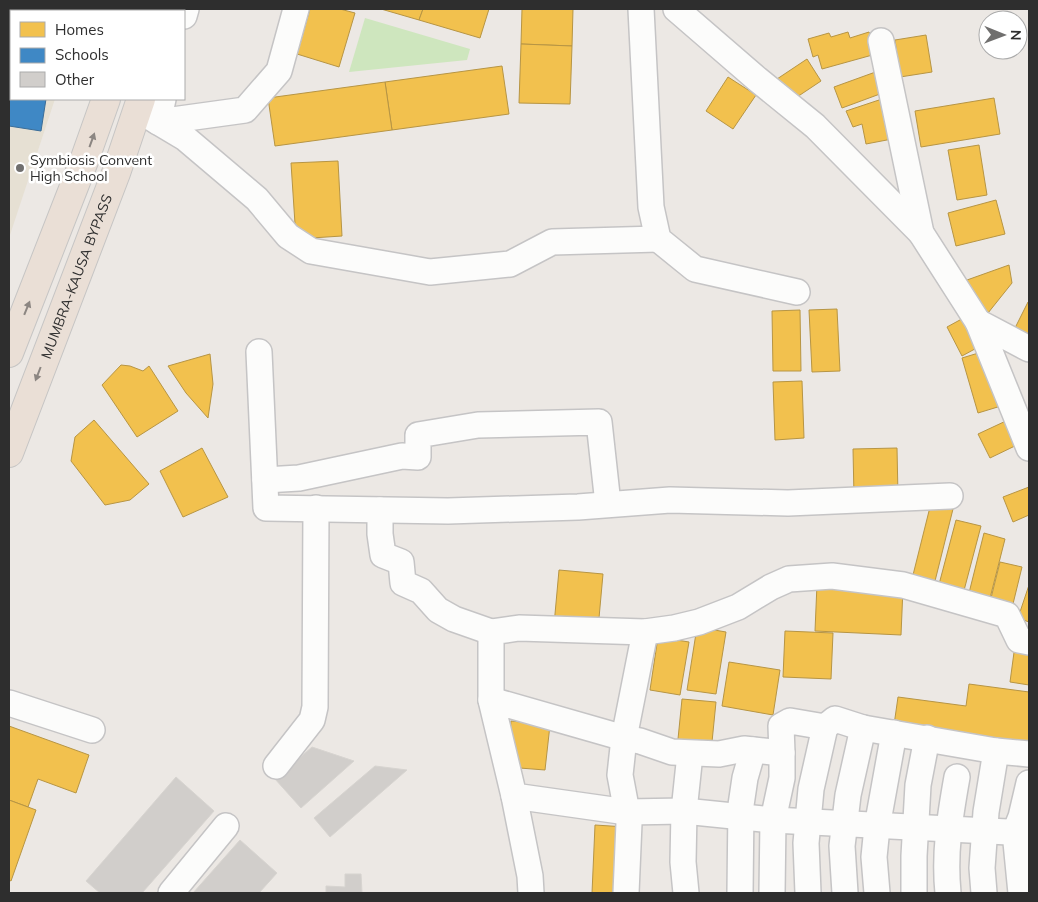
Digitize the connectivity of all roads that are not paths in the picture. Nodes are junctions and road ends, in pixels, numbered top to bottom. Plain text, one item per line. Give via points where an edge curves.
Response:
1 (296, 9) edge
2 (641, 9) edge
3 (676, 9) edge
4 (881, 41) dead end
5 (106, 100) edge
6 (150, 107) edge
7 (921, 233) junction
8 (658, 239) junction
9 (797, 292) dead end
10 (978, 322) junction
11 (1029, 349) edge
12 (259, 352) dead end
13 (9, 353) edge
14 (1029, 448) edge
15 (9, 453) edge
16 (265, 480) junction
17 (950, 496) dead end
18 (608, 504) junction
19 (316, 508) junction
20 (380, 510) junction
21 (491, 632) junction
22 (645, 632) junction
23 (1029, 642) edge
24 (491, 700) junction
25 (9, 703) edge
26 (824, 727) junction
27 (863, 728) junction
28 (92, 730) dead end
29 (894, 733) junction
30 (624, 738) junction
31 (927, 738) junction
32 (753, 750) junction
33 (996, 751) junction
34 (782, 752) junction
35 (690, 754) junction
36 (1029, 754) edge
37 (276, 766) dead end
38 (957, 776) dead end
39 (1029, 784) edge
40 (514, 796) junction
41 (684, 811) junction
42 (627, 812) junction
43 (741, 817) junction
44 (773, 820) junction
45 (808, 821) junction
46 (845, 823) junction
47 (226, 826) dead end
48 (877, 827) junction
49 (916, 828) junction
50 (948, 830) junction
51 (985, 831) junction
52 (1022, 833) edge
53 (171, 893) edge
54 (531, 893) edge
55 (626, 893) edge
56 (686, 893) edge
57 (740, 893) edge
58 (772, 893) edge
59 (808, 893) edge
60 (845, 893) edge
61 (877, 893) edge
62 (914, 893) edge
63 (948, 893) edge
64 (984, 893) edge
65 (1021, 893) edge

1 - 6 street via 279,71 245,110
2 - 8 street via 651,207
3 - 7 street via 820,131
4 - 7 street
13 -> 5 highway
6 - 8 street via 257,199 288,236 310,251 430,272 510,264 552,242
6 -> 15 highway, MUMBRA-KAUSA BYPASS
7 - 10 street
8 - 9 street via 696,270
10 - 11 street
10 - 14 street
12 - 16 street
16 - 18 street via 299,478 402,456 418,456 418,435 478,425 599,422
16 - 19 street via 266,508
17 - 18 street via 788,503 670,500
18 - 20 street via 448,511
19 - 20 street
19 - 37 street via 315,707 312,720
20 - 21 street via 383,555 400,562 403,583 420,591 438,610 454,619
21 - 22 street via 519,628
21 - 24 street
22 - 23 street via 699,622 738,607 789,579 832,576 903,585 1007,615 1019,640
22 - 30 street
24 - 30 street
24 - 40 street
25 - 28 street
26 - 27 street via 835,719
26 - 34 street via 790,721 781,726
26 - 45 street
27 - 29 street
27 - 46 street
29 - 31 street
29 - 48 street
30 - 35 street
30 - 42 street via 620,775
31 - 33 street
31 - 49 street via 918,785
32 - 34 street
32 - 35 street
32 - 43 street via 745,778
33 - 36 street
33 - 51 street
34 - 44 street via 782,778
35 - 41 street
38 - 50 street
39 - 52 street via 1021,817
40 - 42 street
40 - 54 street
41 - 42 street
41 - 43 street
41 - 56 street
42 - 55 street
43 - 44 street
43 - 57 street
44 - 45 street
44 - 58 street
45 - 46 street
45 - 59 street
46 - 48 street
46 - 60 street via 842,846
47 - 53 street
48 - 49 street
48 - 61 street via 874,858
49 - 50 street
49 - 62 street
50 - 51 street
50 - 63 street
51 - 52 street
51 - 64 street
52 - 65 street

